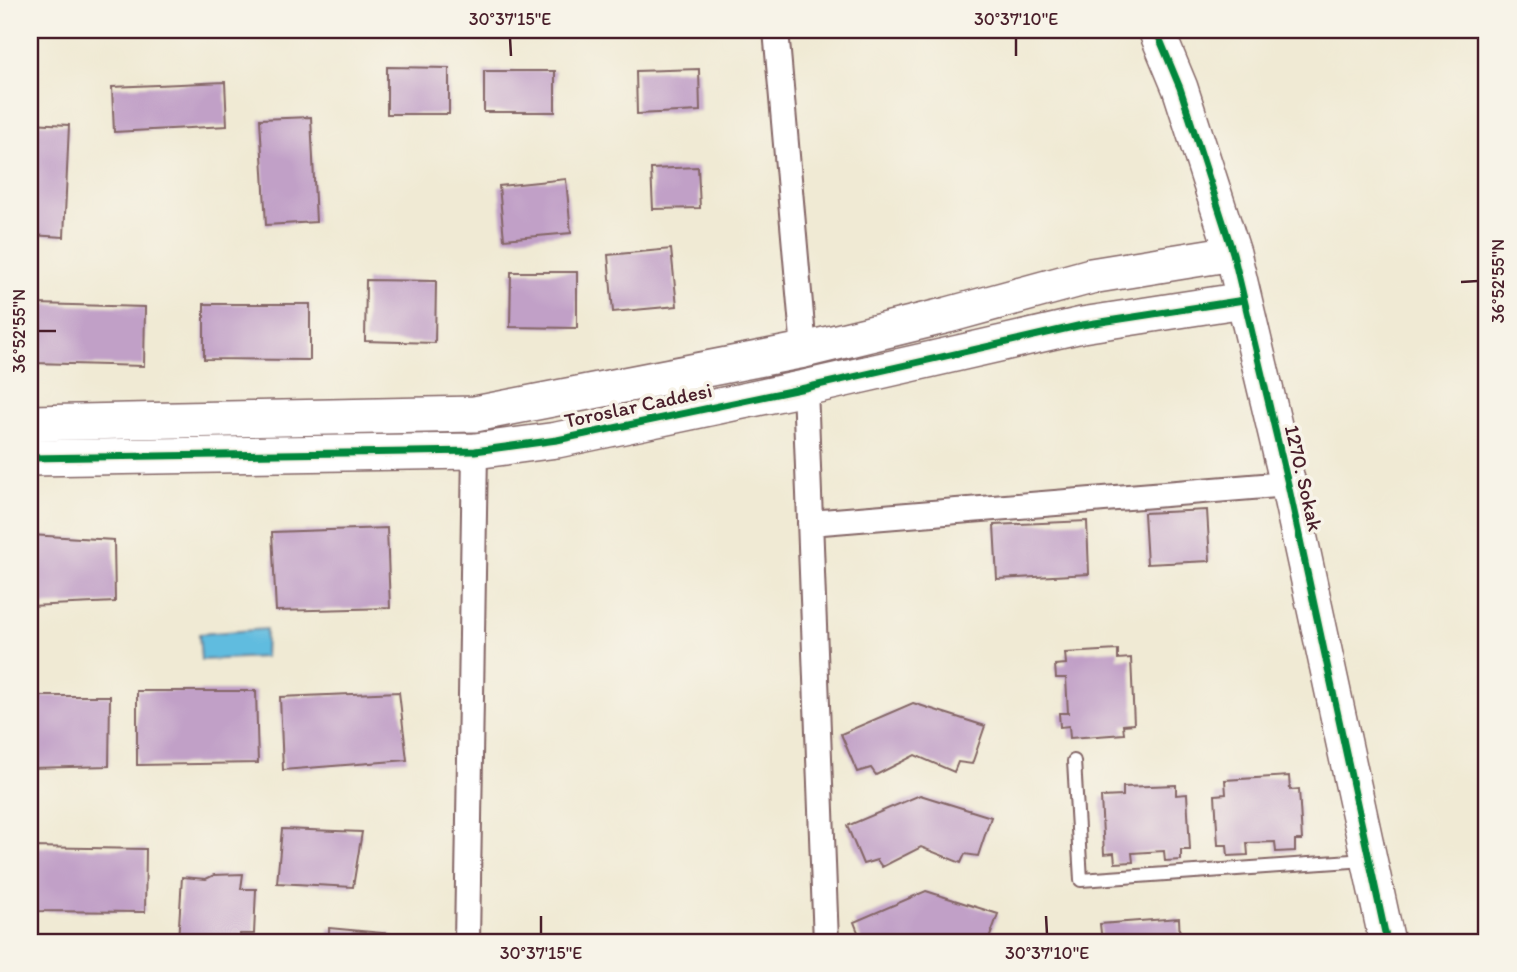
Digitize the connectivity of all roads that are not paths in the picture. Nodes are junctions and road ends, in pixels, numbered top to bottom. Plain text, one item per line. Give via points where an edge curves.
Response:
1 (776, 30) edge
2 (1156, 30) edge
3 (1233, 253) junction
4 (1244, 300) junction
5 (804, 350) junction
6 (805, 388) junction
7 (475, 414) junction
8 (30, 423) edge
9 (475, 451) junction
10 (30, 458) edge
11 (1288, 484) junction
12 (810, 523) junction
13 (1074, 761) dead end
14 (1370, 860) junction
15 (467, 942) edge
16 (826, 942) edge
17 (1387, 942) edge

1 - 5 street
2 - 3 street, 1270. Sokak via 1180,88
3 - 4 street, 1270. Sokak
3 - 5 street, Toroslar Caddesi via 1091,276
4 - 6 street, Toroslar Caddesi via 1082,324
4 - 11 street, 1270. Sokak
5 - 7 street, Toroslar Caddesi
6 - 9 street, Toroslar Caddesi via 557,440
6 - 12 street
7 - 8 street, Toroslar Caddesi
7 - 9 street
9 - 10 street, Toroslar Caddesi
9 - 15 street
11 - 12 street
11 - 14 street, 1270. Sokak
12 - 16 street
13 - 14 lane via 1081,880
14 - 17 street, 1270. Sokak

